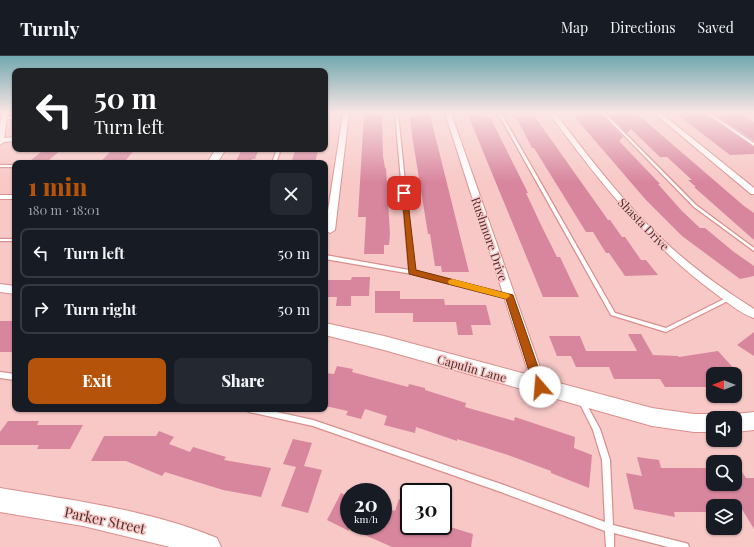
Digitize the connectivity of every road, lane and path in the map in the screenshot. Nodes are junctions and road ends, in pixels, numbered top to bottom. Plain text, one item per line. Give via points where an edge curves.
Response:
1 (343, 136) edge
2 (398, 136) edge
3 (456, 136) edge
4 (512, 136) edge
5 (570, 136) edge
6 (626, 136) edge
7 (685, 136) edge
8 (741, 136) edge
9 (12, 139) edge
10 (0, 141) edge
11 (754, 145) edge
12 (0, 166) edge
13 (12, 166) edge
14 (754, 192) edge
15 (0, 197) edge
16 (12, 197) edge
17 (330, 230) dead end
18 (0, 240) edge
19 (12, 240) edge
20 (754, 250) edge
21 (328, 258) edge
22 (412, 272) junction
23 (0, 288) edge
24 (12, 290) edge
25 (510, 297) junction
26 (730, 298) junction
27 (754, 314) edge
28 (328, 330) edge
29 (0, 375) edge
30 (12, 377) edge
31 (540, 387) junction
32 (580, 398) junction
33 (263, 412) edge
34 (706, 423) edge
35 (0, 500) edge
36 (609, 528) junction
37 (208, 547) edge
38 (610, 547) edge
39 (685, 547) edge

1 - 17 street
2 - 22 lane
3 - 25 street, Rushmore Drive
4 - 26 lane via 613,314 666,330
5 - 26 street, Shasta Drive via 618,198 647,230 684,264
6 - 20 lane via 695,206
7 - 14 street
8 - 11 lane
9 - 10 street
12 - 13 lane
15 - 16 street
18 - 19 lane
21 - 22 lane
22 - 25 lane
23 - 24 street
25 - 31 street, Rushmore Drive
26 - 27 street, Shasta Drive
28 - 31 street, Capulin Lane
29 - 30 lane
31 - 32 street, Capulin Lane
32 - 34 street, Capulin Lane via 652,417
32 - 36 lane via 596,429 606,460
33 - 36 lane via 313,423
35 - 37 street, Parker Street via 83,514 150,529
36 - 38 lane
36 - 39 lane

